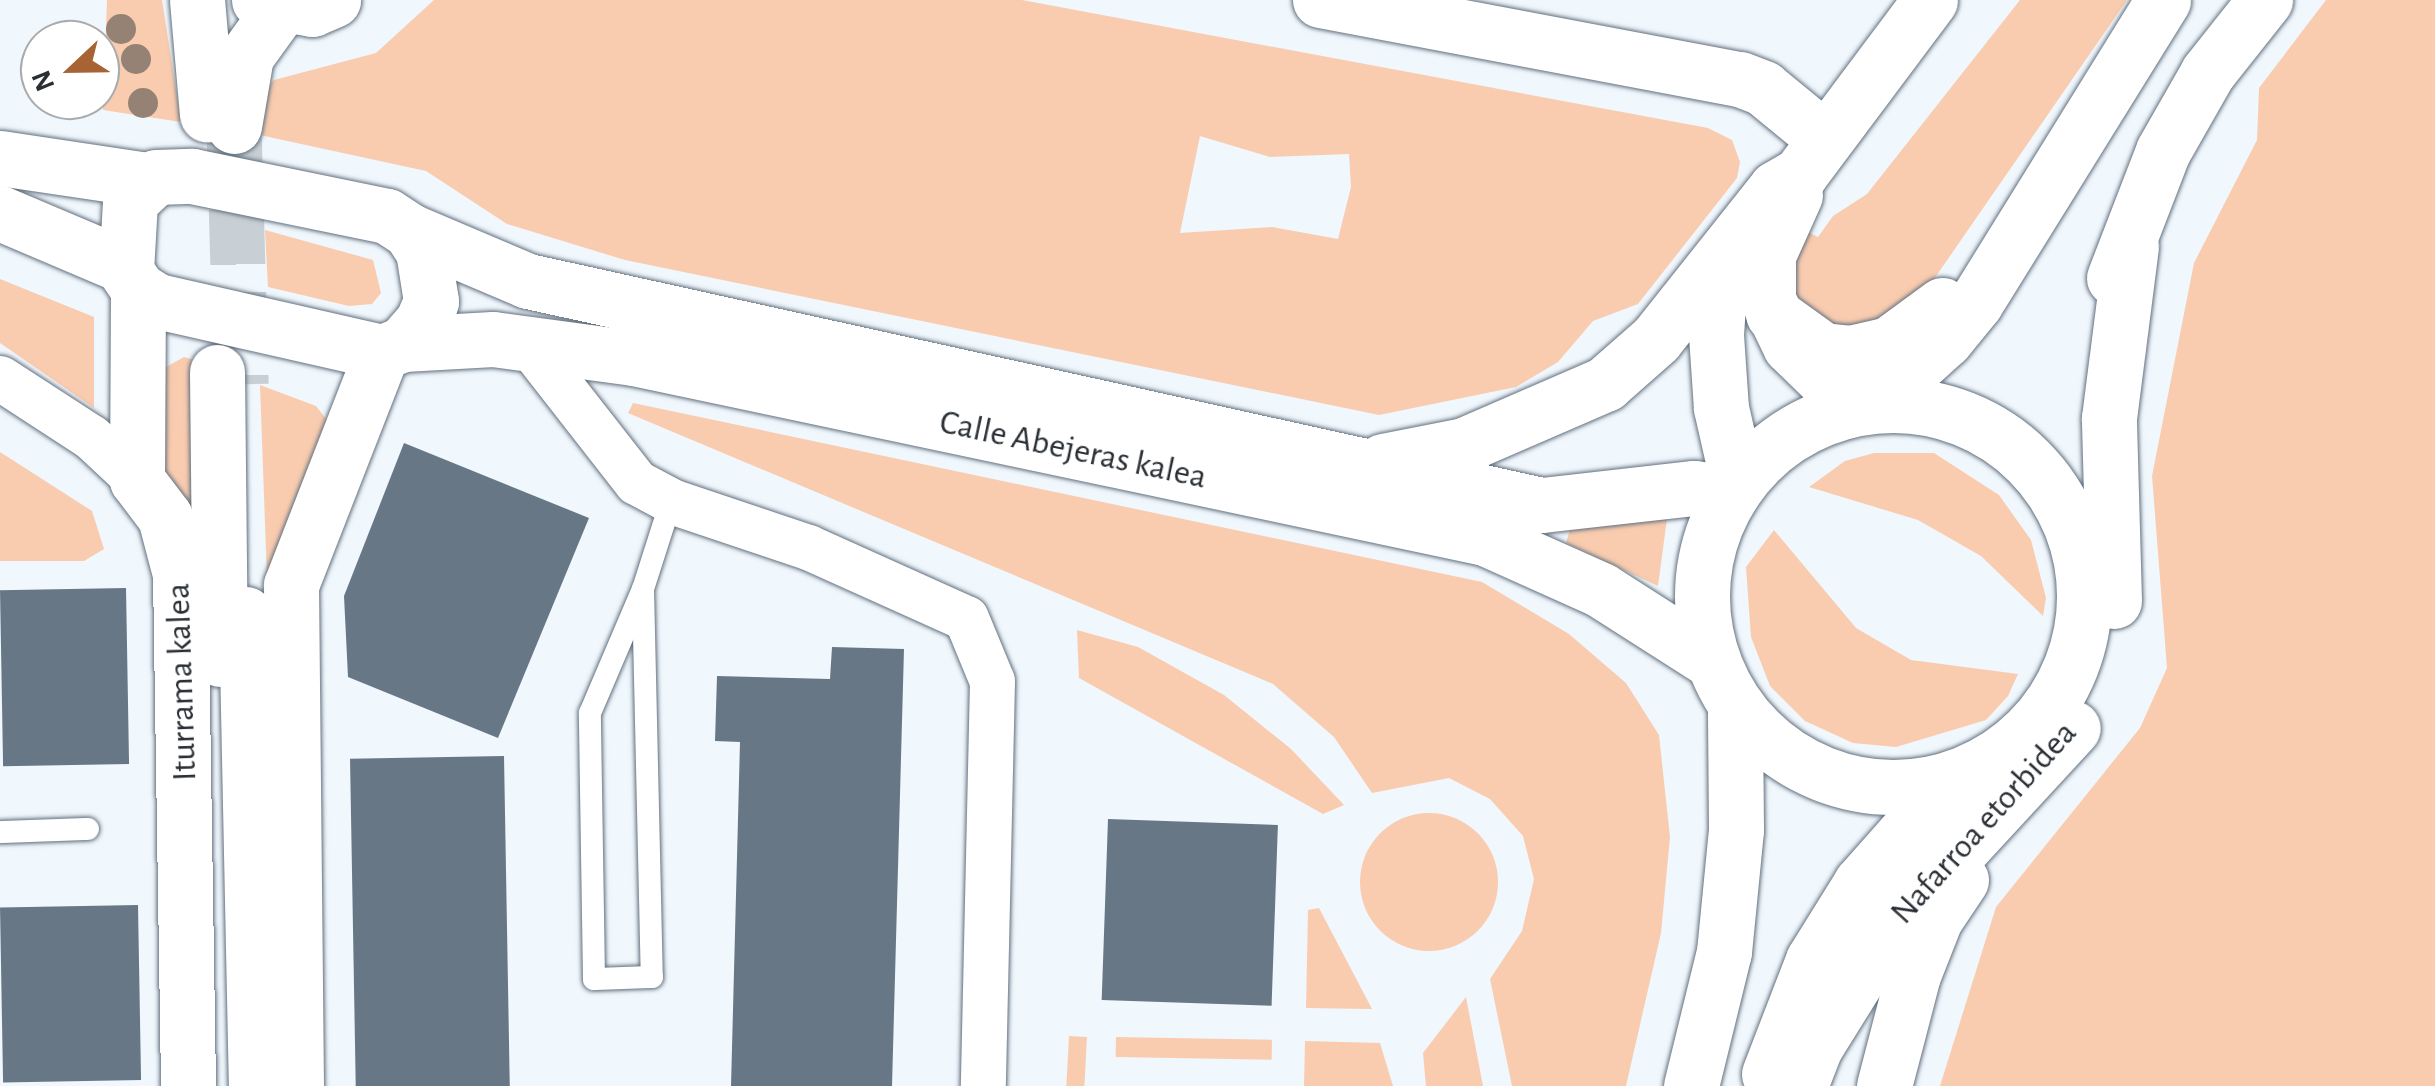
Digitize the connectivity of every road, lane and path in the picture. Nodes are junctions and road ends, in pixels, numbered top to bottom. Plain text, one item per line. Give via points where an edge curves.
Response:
1 (197, 0) edge
2 (1320, 0) edge
3 (1930, 0) edge
4 (2162, 0) edge
5 (2265, 0) edge
6 (291, 2) edge
7 (2071, 142) junction
8 (1812, 156) junction
9 (0, 158) edge
10 (148, 180) junction
11 (0, 213) edge
12 (410, 230) junction
13 (2131, 246) junction
14 (1721, 262) junction
15 (132, 278) junction
16 (1773, 314) junction
17 (529, 345) junction
18 (392, 348) junction
19 (604, 354) junction
20 (0, 378) edge
21 (1863, 406) junction
22 (599, 441) junction
23 (1375, 463) junction
24 (137, 480) junction
25 (1735, 488) junction
26 (671, 502) junction
27 (2072, 529) junction
28 (642, 589) junction
29 (1724, 684) junction
30 (1954, 778) junction
31 (2019, 789) junction
32 (88, 829) dead end
33 (0, 832) edge
34 (188, 1086) edge
35 (225, 1086) edge
36 (256, 1086) edge
37 (296, 1086) edge
38 (982, 1086) edge
39 (1691, 1086) edge
40 (1765, 1086) edge
41 (1800, 1086) edge
42 (1884, 1086) edge

1 - 6 street via 221,120 246,56
2 - 8 street via 1740,79 1763,88
3 - 8 street
4 - 7 street
5 - 13 street, Nafarroa etorbidea via 2208,72 2163,151
7 - 16 street via 2015,200 1944,303 1889,344 1850,353 1823,350
7 - 21 street via 1976,302 1945,340
8 - 14 street via 1776,188
8 - 16 street via 1764,273
9 - 10 street
10 - 12 street, Calle Abejeras kalea via 192,176 387,216
10 - 15 street via 130,201
11 - 15 street
12 - 18 street via 423,251 431,301
12 - 23 street, Calle Abejeras kalea via 528,282
13 - 27 street, Nafarroa etorbidea via 2092,320
13 - 31 street, Nafarroa etorbidea via 2109,418 2113,628 2096,694 2058,750
14 - 23 street via 1656,339 1606,384 1464,446
14 - 25 street via 1716,334
15 - 18 street, Calle Abejeras kalea via 157,301
15 - 24 street
16 - 21 street via 1790,346
17 - 18 street, Calle Abejeras kalea via 492,339
17 - 19 street, Calle Abejeras kalea
17 - 22 street
18 - 37 street via 290,584
19 - 22 street via 593,410
19 - 29 street, Calle Abejeras kalea via 1485,538 1600,590
20 - 24 street via 91,437
21 - 25 street via 1783,440
21 - 27 street via 1935,409 1993,433 2040,474
22 - 26 street via 636,482
23 - 25 street, Calle Abejeras kalea via 1542,504
24 - 34 street, Iturrama kalea via 165,518 180,574
25 - 29 street via 1703,567 1701,600
26 - 28 lane
26 - 38 street via 808,547 966,618 992,681
27 - 30 street via 2084,584 2084,628 2066,678 2036,724 1990,762
28 - 28 lane via 590,713 594,978 652,977
29 - 30 street, Calle Abejeras kalea via 1776,748 1828,776 1878,788
29 - 39 street via 1736,830 1724,952
30 - 40 street, Nafarroa etorbidea via 1861,883 1813,960
31 - 41 street, Nafarroa etorbidea via 1891,925 1815,1047
31 - 42 street via 1935,919
32 - 33 lane
35 - 36 street, Iturrama kalea via 229,378

